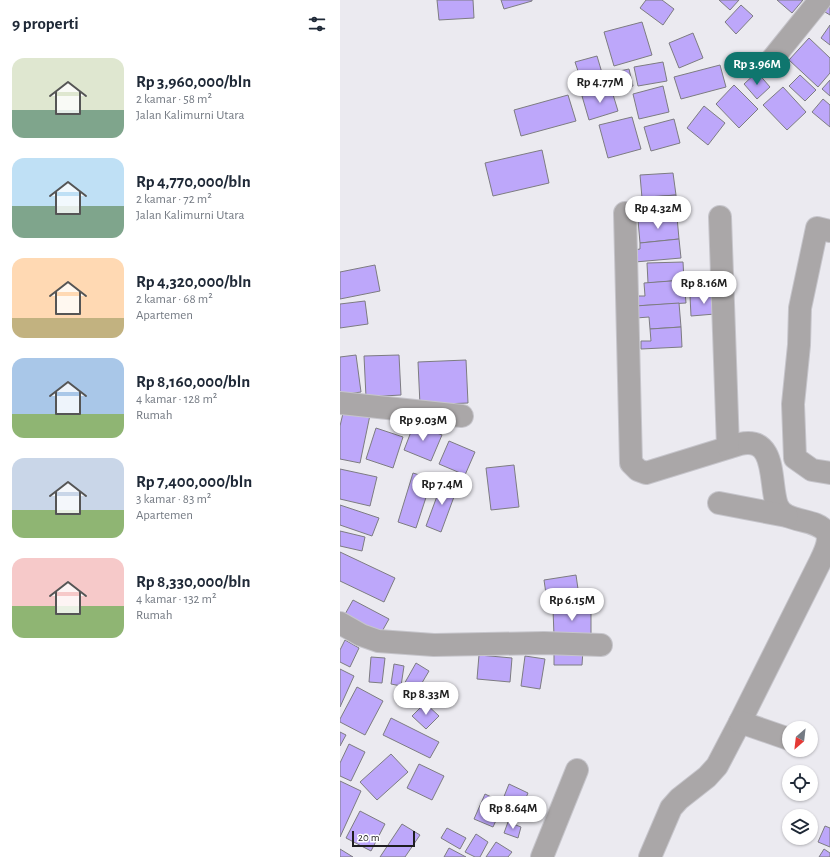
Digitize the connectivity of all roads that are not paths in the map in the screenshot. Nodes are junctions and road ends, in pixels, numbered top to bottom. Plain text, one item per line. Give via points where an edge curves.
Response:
1 (820, 0) edge
2 (770, 62) dead end
3 (625, 213) dead end
4 (720, 217) dead end
5 (830, 231) edge
6 (340, 403) edge
7 (462, 416) dead end
8 (728, 447) junction
9 (830, 472) edge
10 (719, 503) dead end
11 (787, 516) junction
12 (340, 623) edge
13 (601, 645) dead end
14 (740, 722) junction
15 (782, 737) edge
16 (577, 770) dead end
17 (542, 857) edge
18 (650, 857) edge

1 - 2 street
3 - 8 street via 631,463 646,473
4 - 8 street
5 - 9 street via 817,228 800,308 793,404 795,458 812,470
6 - 7 street
8 - 11 street via 748,442 761,447 771,466 777,505
10 - 11 street
11 - 14 street via 820,527 827,533 827,547
12 - 13 street via 378,641 434,645
14 - 15 street
14 - 18 street via 717,766 707,778 671,808
16 - 17 street

